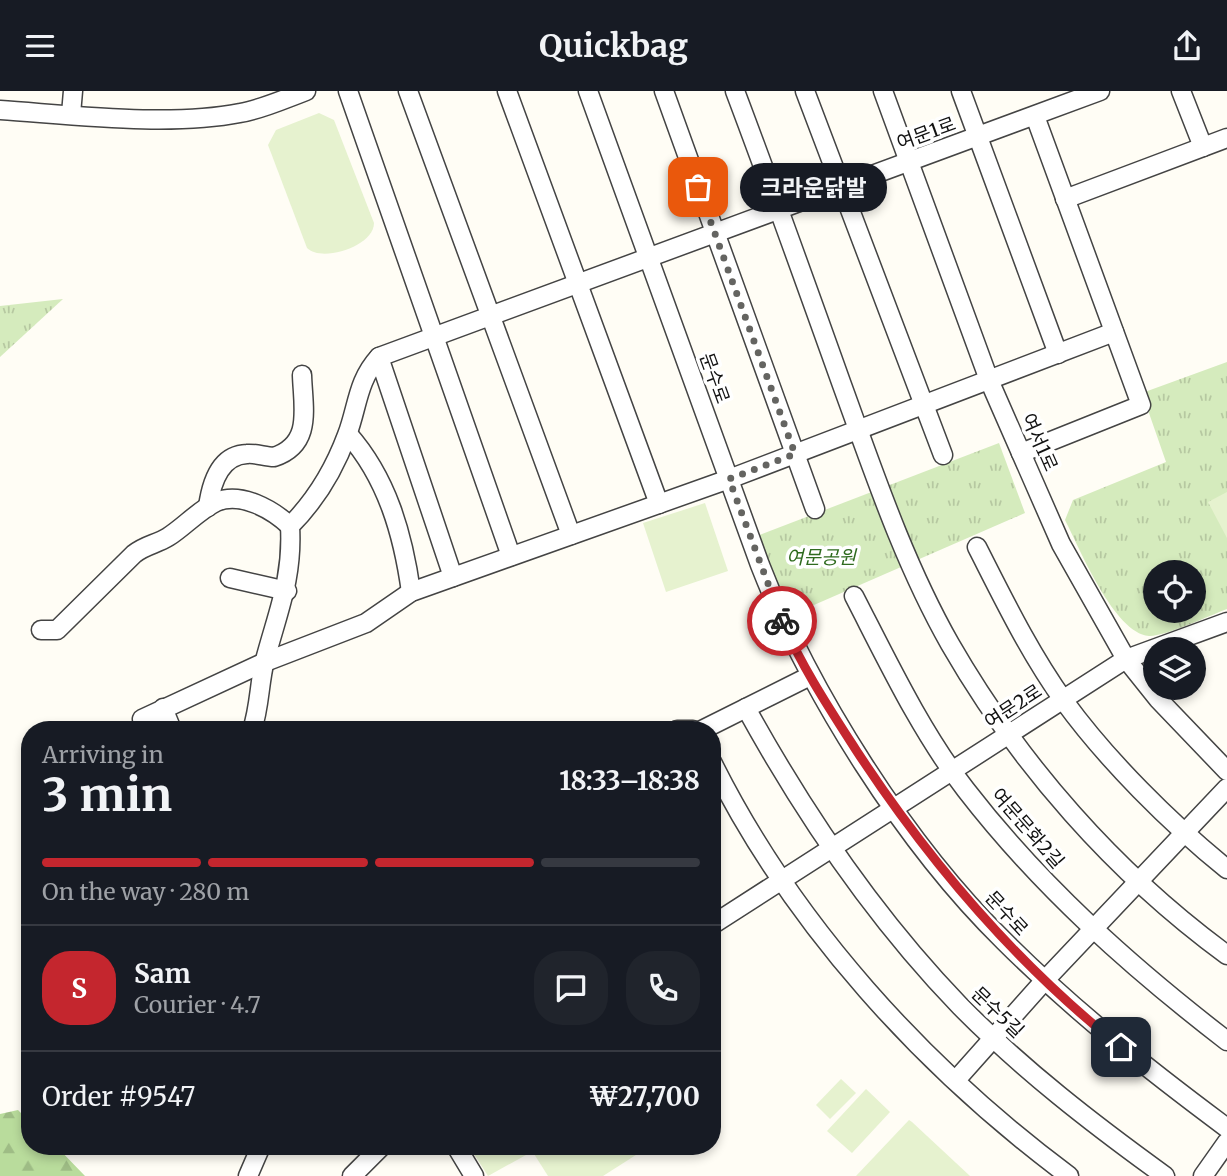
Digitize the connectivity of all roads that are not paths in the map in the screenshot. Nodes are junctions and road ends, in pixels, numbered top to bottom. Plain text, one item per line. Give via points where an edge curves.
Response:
1 (73, 91) edge
2 (306, 91) edge
3 (348, 91) edge
4 (408, 91) edge
5 (507, 91) edge
6 (588, 91) edge
7 (664, 91) edge
8 (735, 91) edge
9 (805, 91) edge
10 (883, 91) edge
11 (961, 91) edge
12 (1100, 91) edge
13 (1181, 91) edge
14 (0, 110) edge
15 (71, 114) junction
16 (1035, 116) junction
17 (978, 137) junction
18 (1227, 138) edge
19 (1203, 147) junction
20 (909, 161) junction
21 (840, 186) junction
22 (1065, 199) junction
23 (779, 210) junction
24 (716, 235) junction
25 (649, 259) junction
26 (578, 284) junction
27 (490, 315) junction
28 (1114, 332) junction
29 (434, 335) junction
30 (1058, 354) junction
31 (379, 357) junction
32 (302, 375) dead end
33 (989, 380) junction
34 (923, 405) junction
35 (858, 430) junction
36 (348, 433) junction
37 (1021, 453) junction
38 (795, 454) junction
39 (943, 455) dead end
40 (729, 479) junction
41 (659, 504) junction
42 (208, 507) junction
43 (815, 509) dead end
44 (290, 526) junction
45 (571, 535) junction
46 (977, 547) dead end
47 (511, 556) junction
48 (453, 577) junction
49 (230, 578) dead end
50 (287, 591) junction
51 (411, 592) junction
52 (854, 596) dead end
53 (1227, 622) edge
54 (41, 630) dead end
55 (1126, 659) junction
56 (265, 662) junction
57 (810, 676) junction
58 (1063, 699) junction
59 (163, 708) junction
60 (746, 708) junction
61 (142, 719) dead end
62 (168, 721) edge
63 (255, 721) edge
64 (720, 721) edge
65 (1008, 735) junction
66 (953, 770) junction
67 (1227, 771) edge
68 (721, 780) edge
69 (1227, 788) edge
70 (894, 807) junction
71 (1184, 834) junction
72 (832, 848) junction
73 (1227, 869) edge
74 (782, 880) junction
75 (1140, 883) junction
76 (721, 919) edge
77 (1093, 931) junction
78 (1227, 955) edge
79 (1045, 980) junction
80 (994, 1039) junction
81 (1227, 1041) edge
82 (956, 1080) junction
83 (1227, 1128) edge
84 (1227, 1142) edge
85 (257, 1155) edge
86 (373, 1155) edge
87 (461, 1155) edge
88 (248, 1176) edge
89 (352, 1176) edge
90 (474, 1176) edge
91 (1069, 1176) edge
92 (1165, 1176) edge
93 (1203, 1176) edge

1 - 15 street
2 - 15 street via 263,107 219,116
3 - 29 street
4 - 27 street
5 - 26 street
6 - 25 street, 문수로
7 - 24 street
8 - 23 street
9 - 21 street
10 - 20 street, 여서1로
11 - 17 street
12 - 16 street, 여문1로
13 - 19 street
14 - 15 street
16 - 17 street, 여문1로
16 - 22 street
17 - 20 street, 여문1로
17 - 30 street
18 - 19 street
19 - 22 street
20 - 21 street, 여문1로
20 - 33 street, 여서1로
21 - 23 street, 여문1로
21 - 34 street
22 - 28 street
23 - 24 street, 여문1로
23 - 35 street
24 - 25 street, 여문1로
24 - 38 street
25 - 26 street, 여문1로
25 - 40 street, 문수로
26 - 27 street, 여문1로
26 - 41 street
27 - 29 street, 여문1로
27 - 45 street
28 - 30 street
28 - 37 street via 1142,405
29 - 31 street, 여문1로
29 - 47 street
30 - 33 street
31 - 36 street via 364,374
31 - 48 street
32 - 42 street via 304,428 299,441 274,457 245,454 229,460 212,484
33 - 34 street
33 - 37 street, 여서1로
34 - 35 street
34 - 39 street
35 - 38 street
35 - 65 street via 931,606
36 - 44 street via 316,498
36 - 51 street via 381,482 404,545
37 - 55 street, 여서1로 via 1066,554
38 - 40 street
38 - 43 street
40 - 41 street
40 - 57 street, 문수로 via 775,603
41 - 45 street
42 - 44 street via 222,500 246,501
42 - 54 street via 167,538 134,554 57,630
44 - 50 street
45 - 47 street
46 - 58 street via 1017,626
47 - 48 street
48 - 51 street
49 - 50 street
50 - 56 street
51 - 56 street via 366,623
52 - 66 street, 여문문화2길 via 894,674
53 - 55 street, 여문2로
55 - 58 street, 여문2로
55 - 67 street, 여서1로
56 - 59 street
56 - 63 street
57 - 60 street
57 - 70 street, 문수로
58 - 65 street, 여문2로
58 - 71 street
59 - 61 street
59 - 62 street
60 - 64 street
60 - 72 street via 786,780
65 - 66 street, 여문2로
65 - 75 street
66 - 70 street, 여문2로
66 - 77 street, 여문문화2길 via 1023,856
68 - 74 street
69 - 71 street
70 - 72 street, 여문2로
70 - 79 street, 문수로 via 971,905
71 - 73 street
71 - 75 street
72 - 74 street, 여문2로
72 - 80 street, 문수5길 via 932,975
74 - 76 street, 여문2로
74 - 82 street via 862,983
75 - 77 street
75 - 78 street
77 - 79 street
77 - 81 street, 여문문화2길
79 - 80 street
79 - 83 street, 문수로 via 1102,1031
80 - 82 street
80 - 92 street, 문수5길 via 1065,1102
82 - 91 street
84 - 93 street
85 - 88 street
86 - 89 street
87 - 90 street

